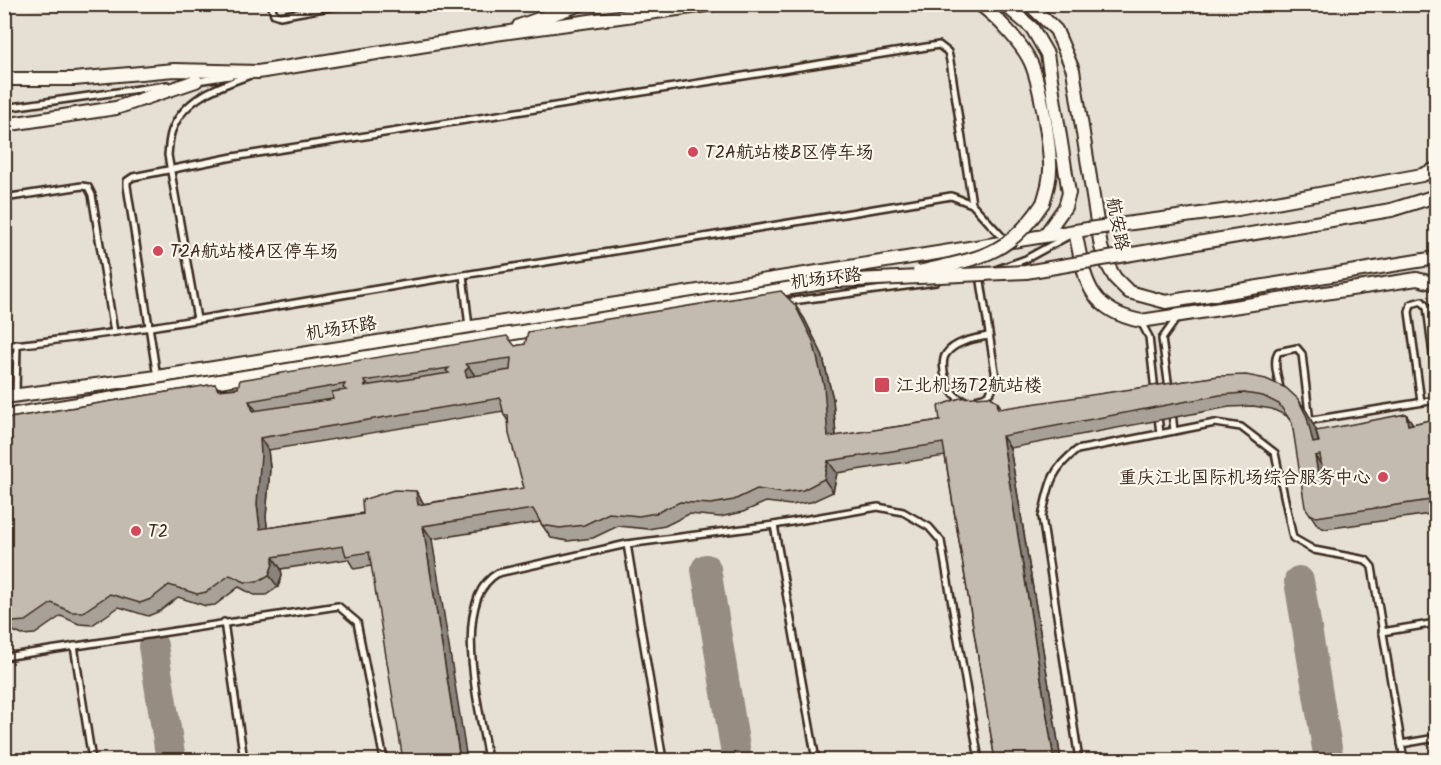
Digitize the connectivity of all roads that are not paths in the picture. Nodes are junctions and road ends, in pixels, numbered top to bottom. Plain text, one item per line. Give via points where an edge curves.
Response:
1 (271, 4) edge
2 (297, 4) edge
3 (346, 4) edge
4 (580, 4) edge
5 (979, 4) edge
6 (1004, 4) edge
7 (1029, 4) edge
8 (710, 5) edge
9 (326, 6) edge
10 (298, 12) junction
11 (495, 34) junction
12 (258, 72) junction
13 (4, 79) edge
14 (196, 81) junction
15 (4, 108) edge
16 (4, 125) edge
17 (170, 169) junction
18 (1437, 169) edge
19 (1437, 196) edge
20 (4, 198) edge
21 (972, 204) junction
22 (1075, 231) junction
23 (1045, 235) junction
24 (1006, 241) junction
25 (1437, 258) edge
26 (463, 275) junction
27 (980, 275) junction
28 (897, 277) junction
29 (1437, 284) edge
30 (779, 302) edge
31 (1178, 316) junction
32 (197, 319) junction
33 (1141, 321) junction
34 (149, 327) junction
35 (469, 327) junction
36 (114, 332) junction
37 (988, 336) junction
38 (542, 338) edge
39 (17, 344) junction
40 (4, 346) edge
41 (495, 346) edge
42 (157, 376) junction
43 (1437, 379) edge
44 (10, 396) edge
45 (1170, 397) edge
46 (1437, 400) edge
47 (1156, 402) edge
48 (1421, 402) junction
49 (1284, 406) edge
50 (1171, 408) edge
51 (1157, 412) edge
52 (4, 416) edge
53 (1298, 420) edge
54 (1310, 421) junction
55 (1174, 431) junction
56 (1312, 432) edge
57 (1160, 434) junction
58 (774, 525) junction
59 (627, 544) junction
60 (224, 622) junction
61 (1437, 623) edge
62 (1383, 632) junction
63 (74, 646) junction
64 (4, 657) edge
65 (1437, 738) edge
66 (1401, 744) junction
67 (92, 760) edge
68 (244, 760) edge
69 (384, 760) edge
70 (488, 760) edge
71 (663, 760) edge
72 (816, 760) edge
73 (979, 760) edge
74 (1078, 760) edge
75 (1404, 760) edge

1 - 10 lane via 277,15
2 - 10 lane
3 - 9 lane
4 - 11 street
5 - 28 street, bridge via 1030,61 1036,79 1050,161 1043,203 1018,237 999,249
6 - 23 street via 1032,28 1047,54 1069,193 1065,207
7 - 25 street, 航安路 via 1056,30 1073,70 1101,247 1115,278 1130,292 1166,302
8 - 11 street
9 - 10 lane
11 - 12 street
12 - 13 street via 174,70 74,79
12 - 14 lane
12 - 17 lane via 213,89 186,107 172,128
14 - 15 lane
14 - 16 street via 116,108
17 - 21 lane via 939,45 948,52 950,61
17 - 32 lane
17 - 34 lane via 127,181
18 - 22 street, 机场环路, bridge via 1422,176 1238,210
19 - 28 street, bridge via 1392,210 1026,272
20 - 36 lane via 88,187
21 - 24 lane
21 - 26 lane via 951,196
22 - 23 street, 机场环路
22 - 27 lane, 机场环路 via 1034,255
22 - 33 street via 1092,294 1110,312
23 - 24 street, 机场环路
24 - 35 street, 机场环路
26 - 32 lane
26 - 35 lane
27 - 30 lane, 机场环路
27 - 37 lane
28 - 52 street, 机场环路, bridge via 835,281
29 - 31 street via 1417,279
31 - 33 street
31 - 45 lane via 1162,339
32 - 34 lane
33 - 47 lane via 1149,337
34 - 36 lane
34 - 42 lane
35 - 42 street, 机场环路
36 - 39 lane
37 - 37 lane via 996,378 993,391 986,397 961,401 954,398 943,362 945,354 959,344
38 - 41 lane
39 - 40 lane
39 - 44 lane
42 - 44 street, 机场环路
43 - 48 lane via 1427,308 1418,301 1411,304 1409,312
46 - 48 lane
48 - 54 lane
49 - 54 lane via 1275,359 1278,352 1297,348 1302,354
50 - 55 lane
51 - 57 lane
53 - 54 lane
54 - 56 lane
55 - 57 lane
55 - 62 lane via 1215,423 1241,427 1269,447 1275,453 1293,538 1314,550 1366,560 1372,567
57 - 74 lane via 1077,450 1062,461 1050,478 1042,517
58 - 59 lane
58 - 72 lane
58 - 73 lane via 878,507 903,512 929,527 941,541
59 - 70 lane via 498,573 480,588 470,633
59 - 71 lane
60 - 63 lane
60 - 68 lane
60 - 69 lane via 328,605 344,609 357,622
61 - 62 lane
62 - 66 lane
63 - 64 lane
63 - 67 lane
65 - 66 lane
66 - 75 lane

